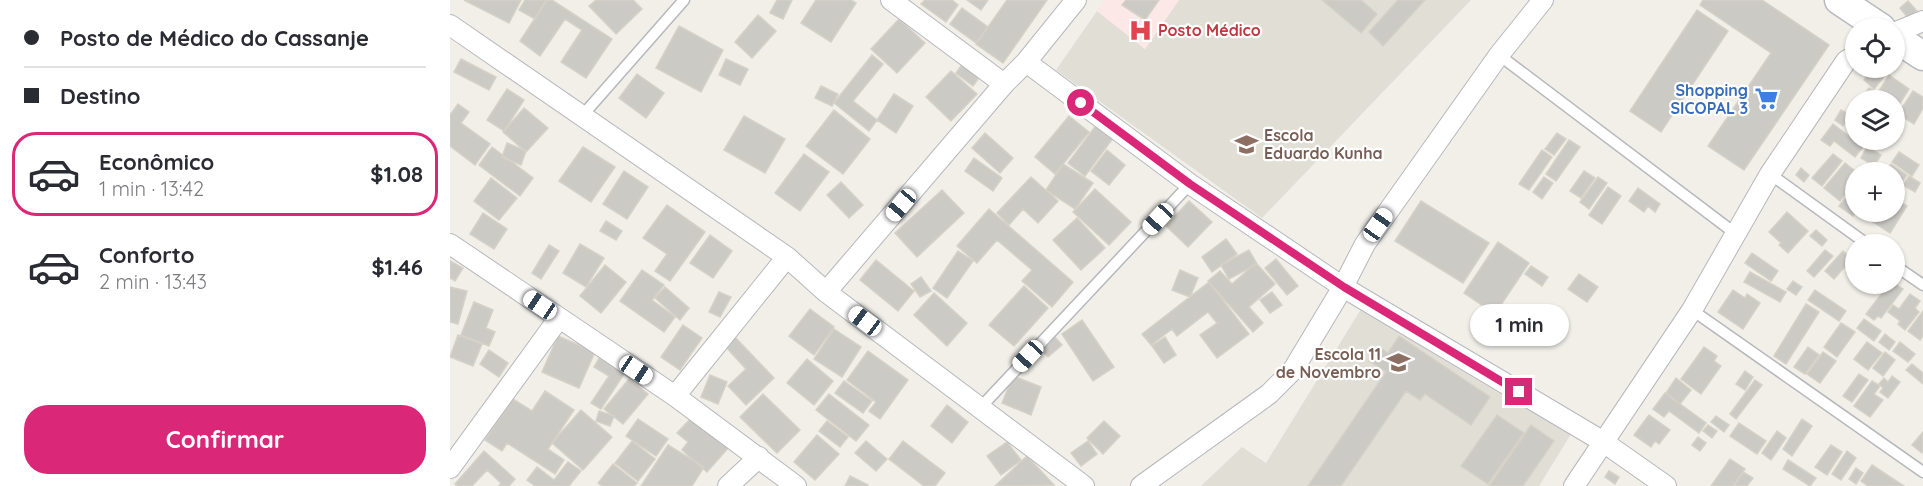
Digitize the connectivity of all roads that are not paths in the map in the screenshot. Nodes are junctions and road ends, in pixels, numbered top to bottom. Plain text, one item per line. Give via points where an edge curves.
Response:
1 (684, 0) edge
2 (891, 0) edge
3 (1076, 0) edge
4 (1543, 0) edge
5 (1839, 0) edge
6 (1866, 18) edge
7 (1923, 21) edge
8 (450, 25) edge
9 (1905, 30) edge
10 (1905, 43) edge
11 (1499, 55) junction
12 (1923, 56) edge
13 (1026, 62) junction
14 (1845, 62) edge
15 (1004, 84) junction
16 (582, 116) junction
17 (1770, 174) junction
18 (1190, 184) junction
19 (1736, 234) junction
20 (1853, 234) edge
21 (450, 244) edge
22 (787, 256) junction
23 (1905, 273) edge
24 (1923, 285) edge
25 (1344, 287) junction
26 (826, 292) junction
27 (1692, 310) junction
28 (559, 318) junction
29 (675, 396) junction
30 (980, 408) junction
31 (1602, 441) junction
32 (759, 457) junction
33 (450, 468) edge
34 (1923, 472) edge
35 (728, 486) edge
36 (796, 486) edge
37 (1084, 486) edge
38 (1141, 486) edge
39 (1574, 486) edge
40 (1666, 486) edge

1 - 16 lane
2 - 15 street
3 - 13 street
4 - 11 street
5 - 6 street
7 - 9 street
8 - 16 street
10 - 12 street
11 - 19 lane
11 - 25 street via 1365,244
13 - 15 street
13 - 18 street
14 - 17 street
15 - 26 street
16 - 22 street
17 - 19 street
17 - 20 lane
18 - 25 street
18 - 30 lane
19 - 27 street
21 - 28 street
22 - 26 street
22 - 29 street
23 - 24 lane
25 - 31 street
25 - 38 street via 1293,370 1269,394
26 - 30 street
27 - 31 street
27 - 34 lane
28 - 29 street
28 - 33 street
29 - 32 street
30 - 37 street
31 - 39 street
31 - 40 street
32 - 35 street
32 - 36 street

